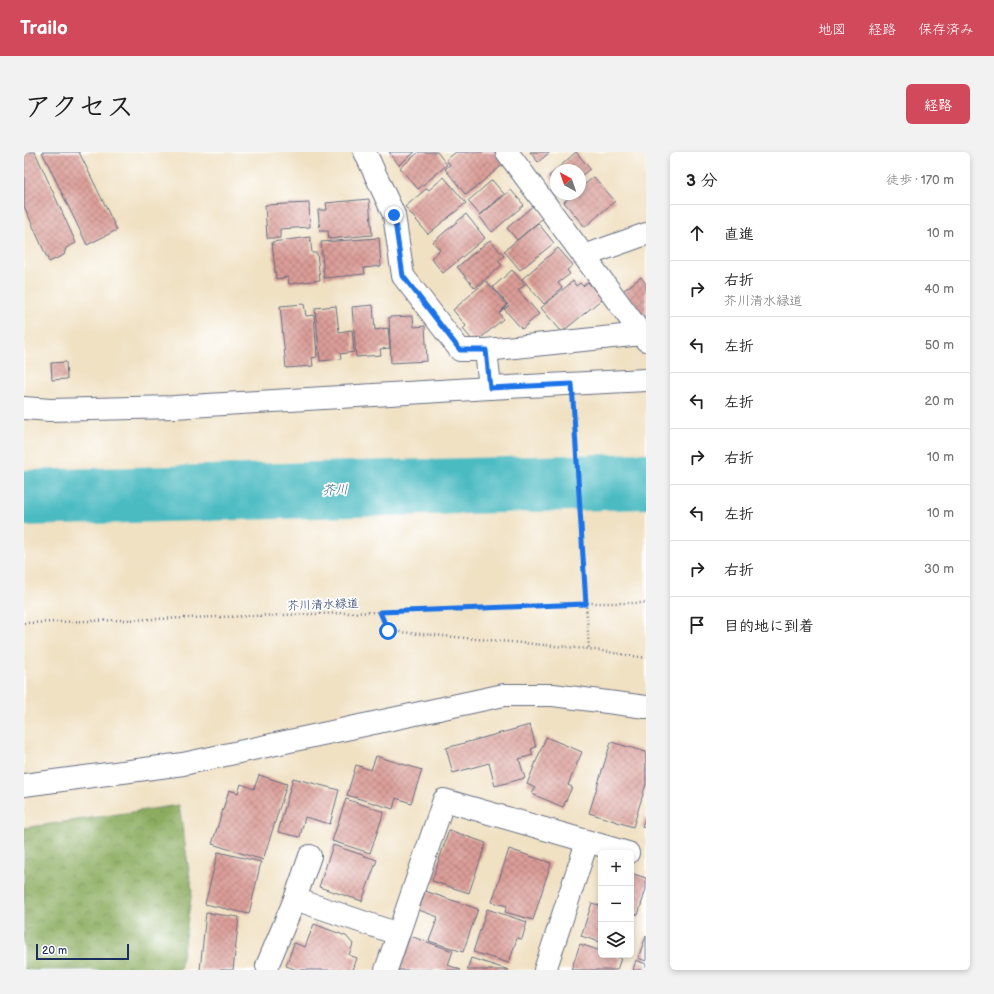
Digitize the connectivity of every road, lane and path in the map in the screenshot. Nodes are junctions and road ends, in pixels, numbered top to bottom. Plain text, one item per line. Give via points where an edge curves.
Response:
1 (365, 152) edge
2 (507, 152) edge
3 (646, 234) edge
4 (584, 256) junction
5 (644, 337) edge
6 (486, 350) junction
7 (646, 380) edge
8 (572, 384) junction
9 (490, 388) junction
10 (24, 408) edge
11 (646, 602) edge
12 (586, 604) junction
13 (380, 612) junction
14 (24, 623) edge
15 (589, 649) junction
16 (646, 658) edge
17 (646, 706) edge
18 (24, 786) edge
19 (587, 842) junction
20 (618, 850) edge
21 (634, 854) edge
22 (310, 856) dead end
23 (646, 858) edge
24 (294, 899) junction
25 (398, 934) junction
26 (266, 966) dead end
27 (386, 970) edge
28 (545, 970) edge

1 - 6 street via 394,215 403,276 460,350
2 - 4 street
3 - 4 street
4 - 5 street
5 - 6 street
6 - 9 street
7 - 8 street
8 - 9 street
8 - 12 path
9 - 10 street via 174,407 50,410
11 - 12 path, 芥川清水緑道
12 - 13 path, 芥川清水緑道
12 - 15 path
13 - 14 path, 芥川清水緑道
13 - 15 path via 388,631
15 - 16 path
17 - 18 street via 553,695 504,695 183,764
19 - 20 street
19 - 25 street via 444,800
19 - 28 street
21 - 23 street
22 - 24 street
24 - 25 street
24 - 26 street
25 - 27 street

